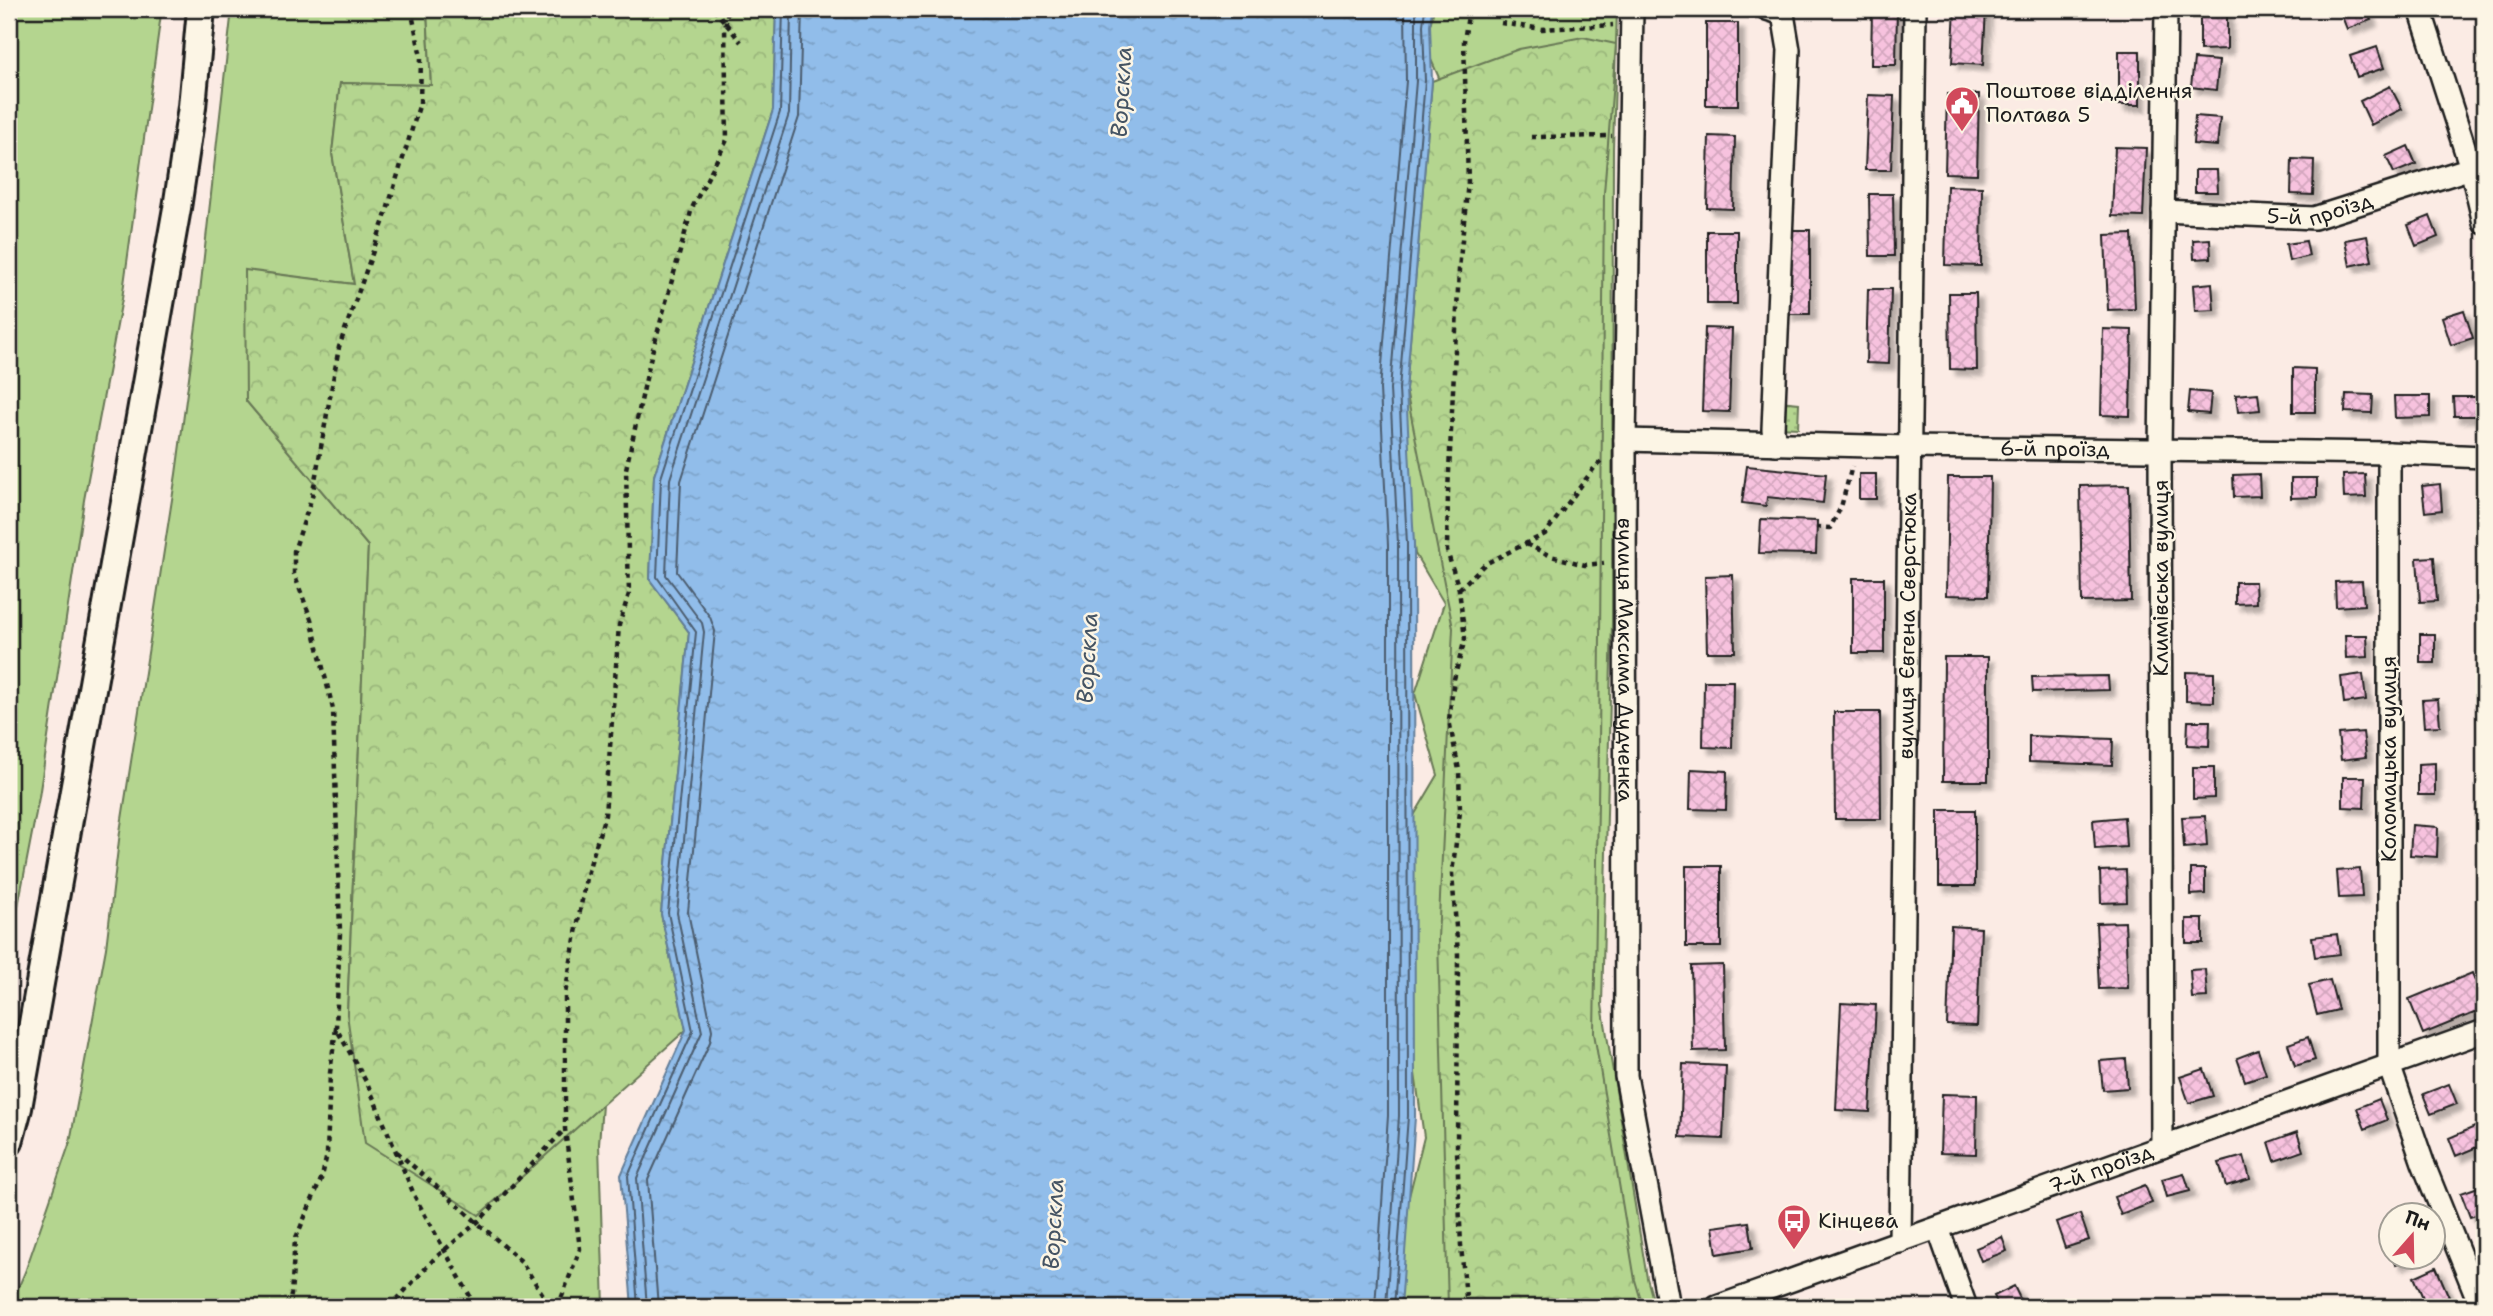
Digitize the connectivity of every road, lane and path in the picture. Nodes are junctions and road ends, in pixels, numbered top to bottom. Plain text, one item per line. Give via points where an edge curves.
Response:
1 (201, 9) edge
2 (411, 9) edge
3 (714, 9) edge
4 (728, 9) edge
5 (1469, 9) edge
6 (1767, 9) edge
7 (1915, 9) edge
8 (2166, 9) edge
9 (2420, 9) edge
10 (1626, 17) edge
11 (726, 23) junction
12 (1501, 23) dead end
13 (741, 42) dead end
14 (1531, 136) dead end
15 (1623, 136) dead end
16 (2470, 168) junction
17 (2163, 211) junction
18 (2484, 223) edge
19 (1625, 440) junction
20 (1775, 444) junction
21 (1853, 446) junction
22 (1909, 447) junction
23 (2160, 450) junction
24 (2389, 453) junction
25 (2484, 457) edge
26 (1816, 527) dead end
27 (1526, 543) junction
28 (1625, 570) junction
29 (1459, 589) junction
30 (336, 1028) junction
31 (2484, 1031) edge
32 (2389, 1065) junction
33 (565, 1129) junction
34 (9, 1143) edge
35 (2162, 1147) junction
36 (396, 1152) junction
37 (477, 1223) junction
38 (1938, 1228) junction
39 (1900, 1242) junction
40 (444, 1250) junction
41 (288, 1307) edge
42 (390, 1307) edge
43 (476, 1307) edge
44 (551, 1307) edge
45 (558, 1307) edge
46 (1467, 1307) edge
47 (1669, 1307) edge
48 (1717, 1307) edge
49 (1966, 1307) edge
50 (2481, 1307) edge

1 - 34 main road via 177,208
2 - 30 path via 421,57 420,103 340,348 312,497 294,551 294,574 311,619 333,709 340,932
3 - 11 path
4 - 11 path
5 - 29 path via 1464,41 1468,182 1448,492 1447,551
6 - 20 street via 1783,14 1788,50
7 - 22 street, вулиця Євгена Сверстюка
8 - 17 street, Климівська вулиця
9 - 16 street
10 - 12 path via 1542,29
10 - 19 street, вулиця Максима Дудченка
11 - 13 path
11 - 33 path via 727,140 692,208 626,469 629,594 619,625 605,816 586,878 565,994
14 - 15 path
16 - 17 street, 5-й проїзд via 2314,218
16 - 18 street
17 - 23 street, Климівська вулиця
19 - 20 street, 6-й проїзд
19 - 27 path via 1595,467 1545,534
19 - 28 street, вулиця Максима Дудченка
20 - 21 street, 6-й проїзд
21 - 22 street, 6-й проїзд
21 - 26 path via 1841,507 1830,528
22 - 23 street, 6-й проїзд
22 - 39 street, вулиця Євгена Сверстюка
23 - 24 street, 6-й проїзд
23 - 35 street, Климівська вулиця
24 - 25 street, 6-й проїзд
24 - 32 street, Коломацька вулиця
27 - 28 path via 1551,556
27 - 29 path via 1485,564
28 - 47 street, вулиця Максима Дудченка via 1626,1076
29 - 46 path via 1465,639 1449,720 1460,812 1452,873 1458,954 1457,1151
30 - 36 path via 368,1086
30 - 41 path via 327,1154 295,1240
31 - 32 street, 7-й проїзд
32 - 35 street, 7-й проїзд
32 - 50 street, Коломацька вулиця
33 - 37 path
33 - 45 path via 580,1249
35 - 38 street, 7-й проїзд
36 - 37 path
36 - 40 path
37 - 40 path
37 - 44 path via 521,1261
38 - 39 street, 7-й проїзд
38 - 49 street
39 - 48 street, 7-й проїзд
40 - 42 path
40 - 43 path

